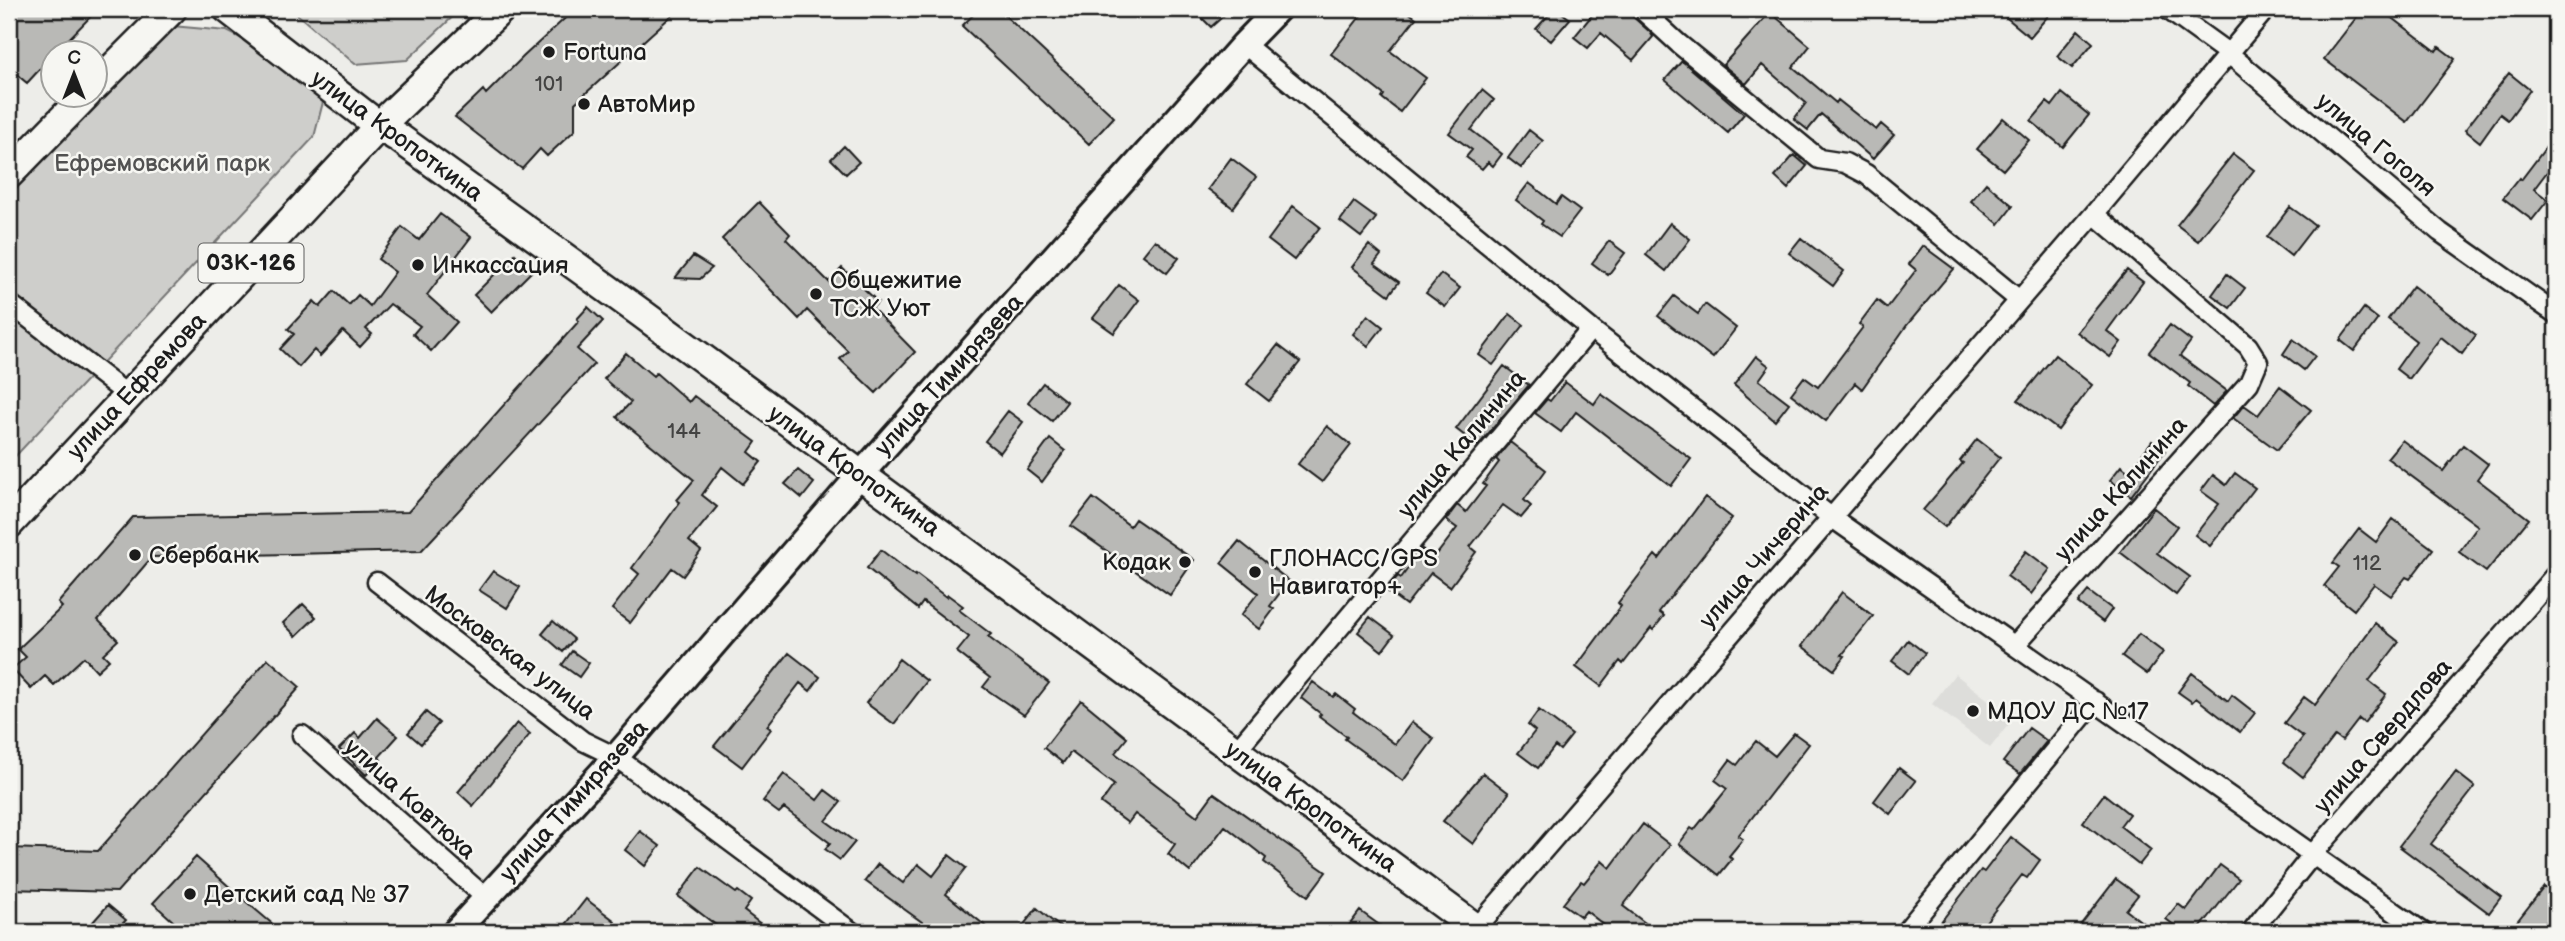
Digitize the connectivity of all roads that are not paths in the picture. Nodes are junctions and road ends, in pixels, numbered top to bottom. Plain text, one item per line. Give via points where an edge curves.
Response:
1 (172, 9) edge
2 (228, 9) edge
3 (501, 9) edge
4 (1279, 9) edge
5 (1641, 9) edge
6 (2168, 9) edge
7 (2266, 9) edge
8 (1244, 44) junction
9 (2228, 53) junction
10 (108, 73) edge
11 (73, 108) edge
12 (379, 126) junction
13 (9, 174) edge
14 (2094, 214) junction
15 (2019, 300) junction
16 (9, 303) edge
17 (2556, 314) edge
18 (1591, 329) junction
19 (129, 396) junction
20 (860, 475) junction
21 (1831, 517) junction
22 (9, 524) edge
23 (2556, 574) edge
24 (377, 582) dead end
25 (2015, 645) junction
26 (2095, 701) junction
27 (302, 736) dead end
28 (1235, 752) junction
29 (616, 757) junction
30 (2313, 854) junction
31 (486, 898) junction
32 (1477, 931) edge
33 (455, 932) edge
34 (852, 932) edge
35 (1905, 932) edge
36 (2251, 932) edge
37 (2423, 932) edge

1 - 10 main road
2 - 12 main road, улица Кропоткина
3 - 12 main road, улица Ефремова / 03К-126
4 - 8 street, улица Тимирязева
5 - 15 street via 1819,159 1845,163 1866,174
6 - 9 street, улица Гоголя
7 - 9 street, улица Чичерина
8 - 18 street
8 - 20 street, улица Тимирязева
9 - 14 street, улица Чичерина
9 - 17 street, улица Гоголя via 2441,232
11 - 13 main road
12 - 19 main road, улица Ефремова / 03К-126
12 - 20 main road, улица Кропоткина
14 - 15 street, улица Чичерина
14 - 25 street, улица Калинина via 2248,345 2258,362 2249,383
15 - 21 street, улица Чичерина
16 - 19 street
18 - 21 street
18 - 28 street, улица Калинина
19 - 22 main road, улица Ефремова / 03К-126
20 - 28 main road, улица Кропоткина
20 - 29 street, улица Тимирязева
21 - 25 street
21 - 32 street, улица Чичерина
23 - 30 street, улица Свердлова
24 - 29 street, Московская улица via 583,741
25 - 26 street
26 - 30 street
26 - 35 street
27 - 31 street, улица Ковтюха
28 - 32 main road, улица Кропоткина
29 - 31 street, улица Тимирязева
29 - 34 street, Московская улица
30 - 36 street, улица Свердлова
30 - 37 street
31 - 33 street, улица Тимирязева

